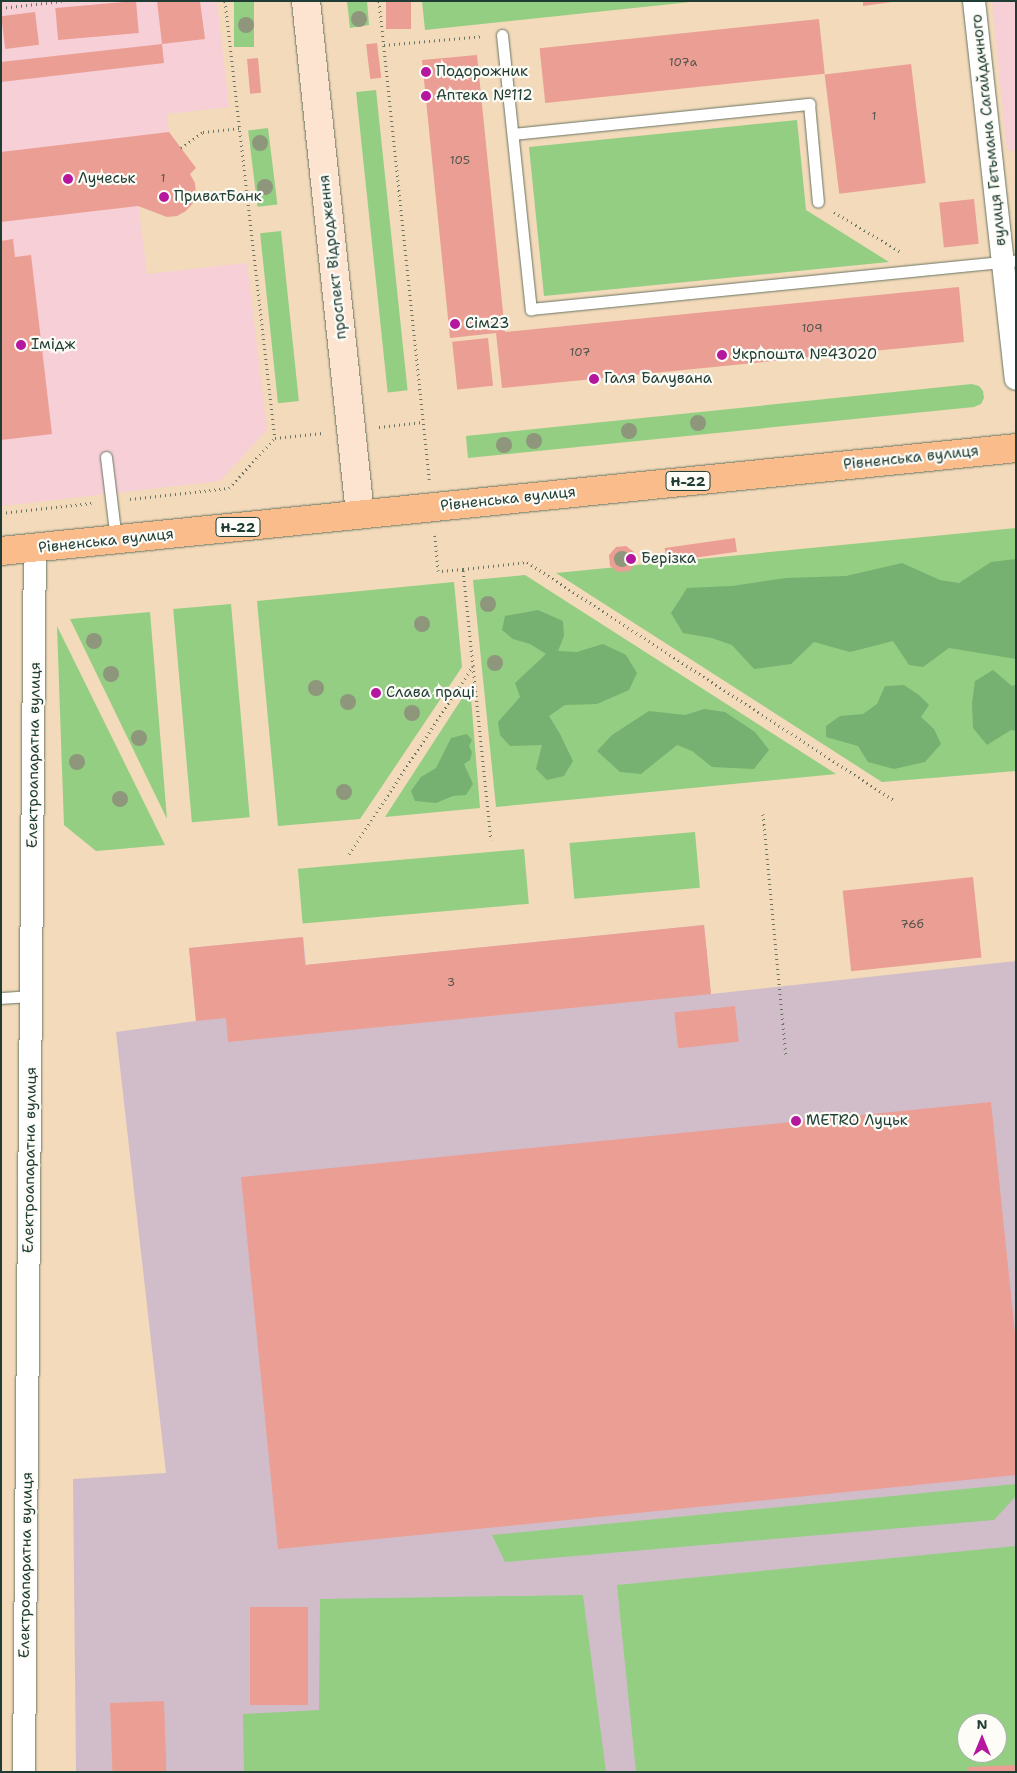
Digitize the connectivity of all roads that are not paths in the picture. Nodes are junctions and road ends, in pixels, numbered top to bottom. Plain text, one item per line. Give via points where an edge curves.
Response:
1 (306, 1) edge
2 (974, 1) edge
3 (502, 35) road end
4 (513, 134) junction
5 (818, 202) road end
6 (1009, 262) edge
7 (1016, 379) edge
8 (1016, 448) edge
9 (106, 457) dead end
10 (360, 514) junction
11 (116, 540) junction
12 (35, 548) junction
13 (1, 551) edge
14 (32, 996) junction
15 (1, 998) edge
16 (24, 1772) edge

1 - 10 main road, проспект Відродження
2 - 6 street, вулиця Гетьмана Сагайдачного
3 - 4 lane
4 - 5 lane via 809,104
4 - 6 lane via 531,310
6 - 7 street, вулиця Гетьмана Сагайдачного
8 - 10 main road, Рівненська вулиця / Н-22
9 - 11 lane
10 - 11 main road, Рівненська вулиця / Н-22
11 - 12 main road, Рівненська вулиця / Н-22
12 - 13 main road, Рівненська вулиця / Н-22
12 - 14 street, Електроапаратна вулиця
14 - 15 lane
14 - 16 street, Електроапаратна вулиця

